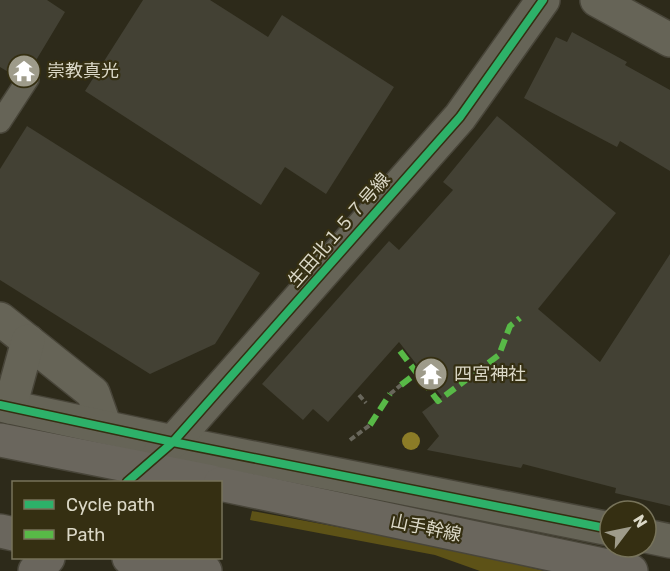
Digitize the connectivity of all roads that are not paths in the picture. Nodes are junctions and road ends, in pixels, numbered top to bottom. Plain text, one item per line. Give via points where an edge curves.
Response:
1 (543, 0) edge
2 (597, 0) edge
3 (670, 40) edge
4 (28, 79) dead end
5 (0, 122) edge
6 (0, 319) edge
7 (28, 341) junction
8 (5, 406) edge
9 (105, 427) junction
10 (0, 440) edge
11 (173, 442) junction
12 (135, 475) edge
13 (193, 481) edge
14 (222, 484) edge
15 (598, 527) edge
16 (47, 559) edge
17 (135, 559) edge
18 (35, 571) edge
19 (204, 571) edge
20 (631, 571) edge

1 - 11 street, 生田北１５７号線 via 460,117
2 - 3 street
4 - 5 lane
6 - 7 street
7 - 8 street
7 - 9 street via 93,393
8 - 9 street
9 - 11 street
10 - 12 street
11 - 12 street, 生田北１５７号線
11 - 15 street
12 - 13 street
14 - 20 street, 山手幹線
16 - 18 street
17 - 19 street

